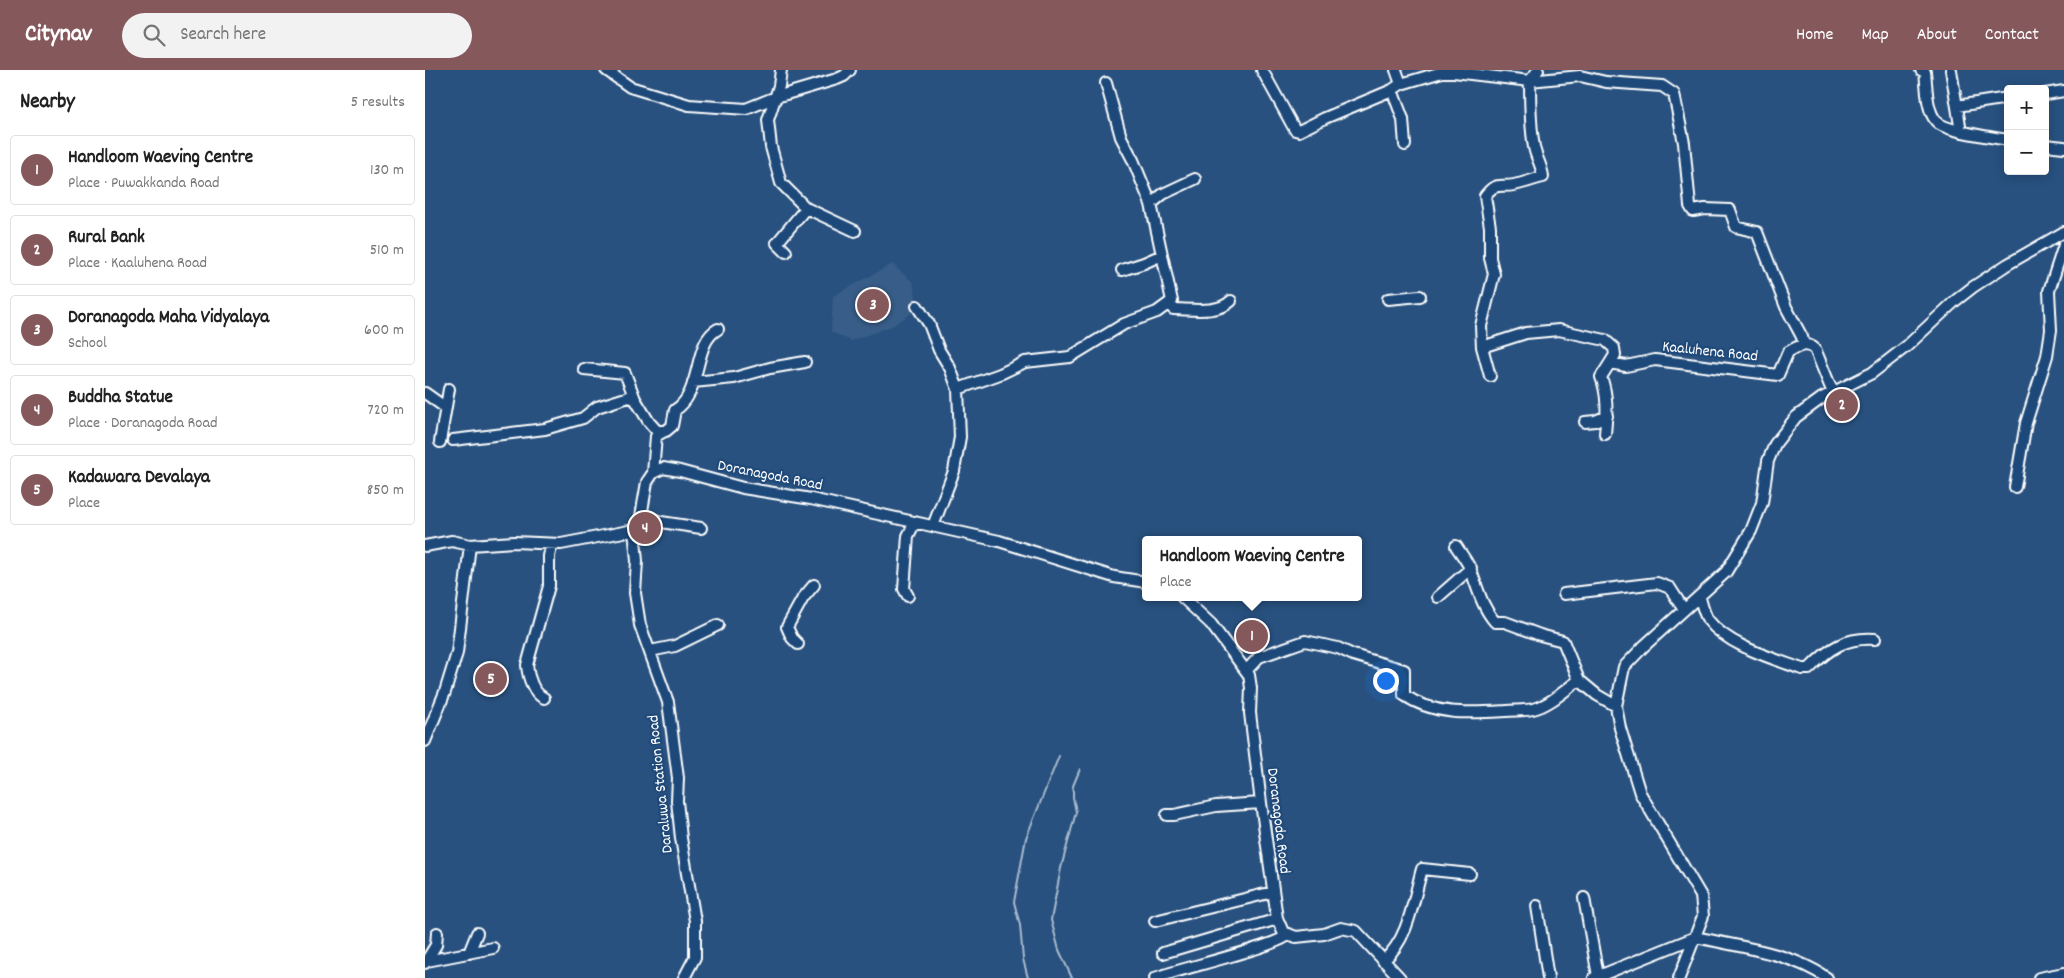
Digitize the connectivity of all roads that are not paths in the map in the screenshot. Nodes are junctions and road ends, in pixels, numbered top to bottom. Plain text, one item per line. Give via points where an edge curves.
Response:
1 (606, 70) edge
2 (781, 70) edge
3 (850, 70) edge
4 (1263, 70) edge
5 (1395, 70) edge
6 (1537, 70) edge
7 (1921, 70) edge
8 (1951, 70) edge
9 (1442, 71) edge
10 (1485, 73) edge
11 (1529, 81) junction
12 (1106, 83) dead end
13 (1397, 87) junction
14 (2064, 92) edge
15 (2049, 94) edge
16 (776, 97) junction
17 (2004, 99) edge
18 (1957, 106) junction
19 (1961, 132) junction
20 (2004, 139) edge
21 (1405, 145) dead end
22 (2049, 145) edge
23 (2064, 147) edge
24 (1195, 179) dead end
25 (1151, 204) junction
26 (806, 208) junction
27 (855, 231) dead end
28 (2064, 232) edge
29 (2064, 245) edge
30 (786, 252) dead end
31 (1162, 255) junction
32 (1122, 270) dead end
33 (1420, 296) dead end
34 (1388, 299) dead end
35 (1231, 301) dead end
36 (1169, 304) junction
37 (917, 306) dead end
38 (718, 329) dead end
39 (1803, 345) junction
40 (1482, 347) junction
41 (805, 362) dead end
42 (1610, 363) junction
43 (584, 369) dead end
44 (1490, 376) dead end
45 (693, 382) junction
46 (449, 389) dead end
47 (959, 389) junction
48 (425, 393) edge
49 (1833, 393) junction
50 (635, 399) junction
51 (446, 408) junction
52 (1607, 416) junction
53 (1585, 422) dead end
54 (666, 431) junction
55 (1605, 434) dead end
56 (453, 440) dead end
57 (441, 442) dead end
58 (653, 473) junction
59 (2015, 487) dead end
60 (642, 516) junction
61 (915, 522) junction
62 (933, 526) junction
63 (701, 528) dead end
64 (634, 530) junction
65 (552, 544) junction
66 (470, 545) junction
67 (425, 546) edge
68 (1456, 546) dead end
69 (1471, 568) junction
70 (1142, 581) edge
71 (814, 585) dead end
72 (1564, 594) dead end
73 (908, 596) dead end
74 (1438, 597) dead end
75 (1700, 598) junction
76 (1186, 601) edge
77 (1684, 610) junction
78 (718, 625) dead end
79 (1875, 639) dead end
80 (798, 644) dead end
81 (650, 651) junction
82 (1245, 671) junction
83 (1579, 680) junction
84 (544, 698) dead end
85 (1616, 706) junction
86 (425, 741) edge
87 (1261, 803) junction
88 (1167, 815) dead end
89 (1469, 874) dead end
90 (1273, 892) junction
91 (1584, 898) dead end
92 (1537, 906) dead end
93 (1277, 918) junction
94 (1155, 921) dead end
95 (477, 932) dead end
96 (437, 933) dead end
97 (1289, 934) junction
98 (1696, 937) junction
99 (493, 948) dead end
100 (469, 953) junction
101 (1163, 953) dead end
102 (1383, 961) junction
103 (426, 962) edge
104 (2064, 973) edge
105 (1596, 977) edge
106 (684, 978) edge
107 (1155, 978) edge
108 (1401, 978) edge
109 (1548, 978) edge
110 (1679, 978) edge
111 (1827, 978) edge
112 (2039, 978) edge

1 - 16 street via 630,87 689,105 746,109
2 - 16 street
3 - 16 street via 837,79
4 - 13 street via 1295,130 1299,131
5 - 13 street
6 - 11 street
7 - 19 street via 1925,72 1929,105 1935,121
8 - 18 street
9 - 10 street
9 - 13 street
10 - 11 street
11 - 39 street via 1581,76 1606,82 1662,86 1675,94 1690,206 1693,211 1730,210 1737,227 1757,232
11 - 40 street via 1532,131 1543,176 1513,186 1503,184 1491,188 1485,196 1494,274 1481,326
12 - 25 street via 1121,137
13 - 21 street
14 - 15 street
16 - 26 street via 768,120 771,147 781,184
17 - 18 street
18 - 19 street
19 - 20 street
22 - 23 street
24 - 25 street via 1163,194
25 - 31 street
26 - 27 street
26 - 30 street via 777,243
28 - 49 street via 1973,287 1872,373
29 - 59 street via 2049,291 2051,330 2047,356 2026,423
31 - 32 street
31 - 36 street via 1172,301
33 - 34 street
35 - 36 street via 1226,306 1204,310 1173,309
36 - 47 street via 1124,324 1070,357 1025,362
37 - 47 street via 929,324
38 - 45 street via 705,347
39 - 42 street, Kaaluhena Road via 1788,352 1778,375 1655,360 1626,366
39 - 49 street via 1811,345 1815,349
40 - 42 street via 1526,332 1559,330 1605,340 1614,348 1615,355
40 - 44 street
41 - 45 street via 734,378
42 - 52 street via 1601,377
43 - 50 street via 625,373
45 - 54 street via 692,390 675,410 672,426
46 - 51 street
47 - 62 street via 960,437 954,471
48 - 51 street
49 - 75 street via 1796,417 1775,444 1768,461 1762,503 1751,531 1726,572
50 - 54 street via 653,427 657,431
50 - 56 street via 629,397 597,407 583,418 545,429
51 - 57 street
52 - 53 street
52 - 55 street
54 - 58 street via 657,436
58 - 60 street via 647,482
58 - 61 street, Doranagoda Road via 663,468 680,471 743,488
60 - 63 street
60 - 64 street
61 - 62 street, Doranagoda Road
61 - 73 street via 908,536 904,589
62 - 70 street, Doranagoda Road via 999,541 1114,577
64 - 65 street
64 - 81 street, Daraluwa Station Road via 637,561 635,593 640,625
65 - 66 street
65 - 84 street via 549,586 527,665 528,675 539,696
66 - 67 street via 452,541
66 - 86 street via 457,654
68 - 69 street
69 - 74 street
69 - 83 street via 1478,592 1495,622 1505,622 1563,641
71 - 80 street via 787,627
72 - 77 street via 1657,583 1670,588
75 - 77 street
75 - 79 street via 1707,618 1719,631 1753,651 1802,669 1809,669 1821,656 1848,640
76 - 82 street, Doranagoda Road via 1211,624
77 - 85 street via 1624,667
78 - 81 street via 675,646
81 - 106 street, Daraluwa Station Road via 668,702 678,778 681,838 695,921 695,957
82 - 83 street via 1259,657 1305,641 1404,670 1404,695 1431,707 1464,714 1533,709
82 - 87 street, Doranagoda Road via 1251,688 1250,713
83 - 85 street
85 - 98 street via 1640,793 1701,896 1703,916
87 - 88 street via 1216,806
87 - 90 street, Doranagoda Road
89 - 102 street via 1421,869 1406,930 1393,953
90 - 93 street, Doranagoda Road
90 - 94 street
91 - 105 street
92 - 109 street
93 - 97 street, Doranagoda Road via 1283,932
93 - 101 street
95 - 100 street
96 - 103 street via 436,945
97 - 102 street via 1296,937 1324,934 1341,928 1356,931
97 - 107 street via 1265,946
98 - 105 street
98 - 110 street
98 - 111 street via 1781,956
99 - 100 street
100 - 103 street
102 - 108 street
104 - 112 street

